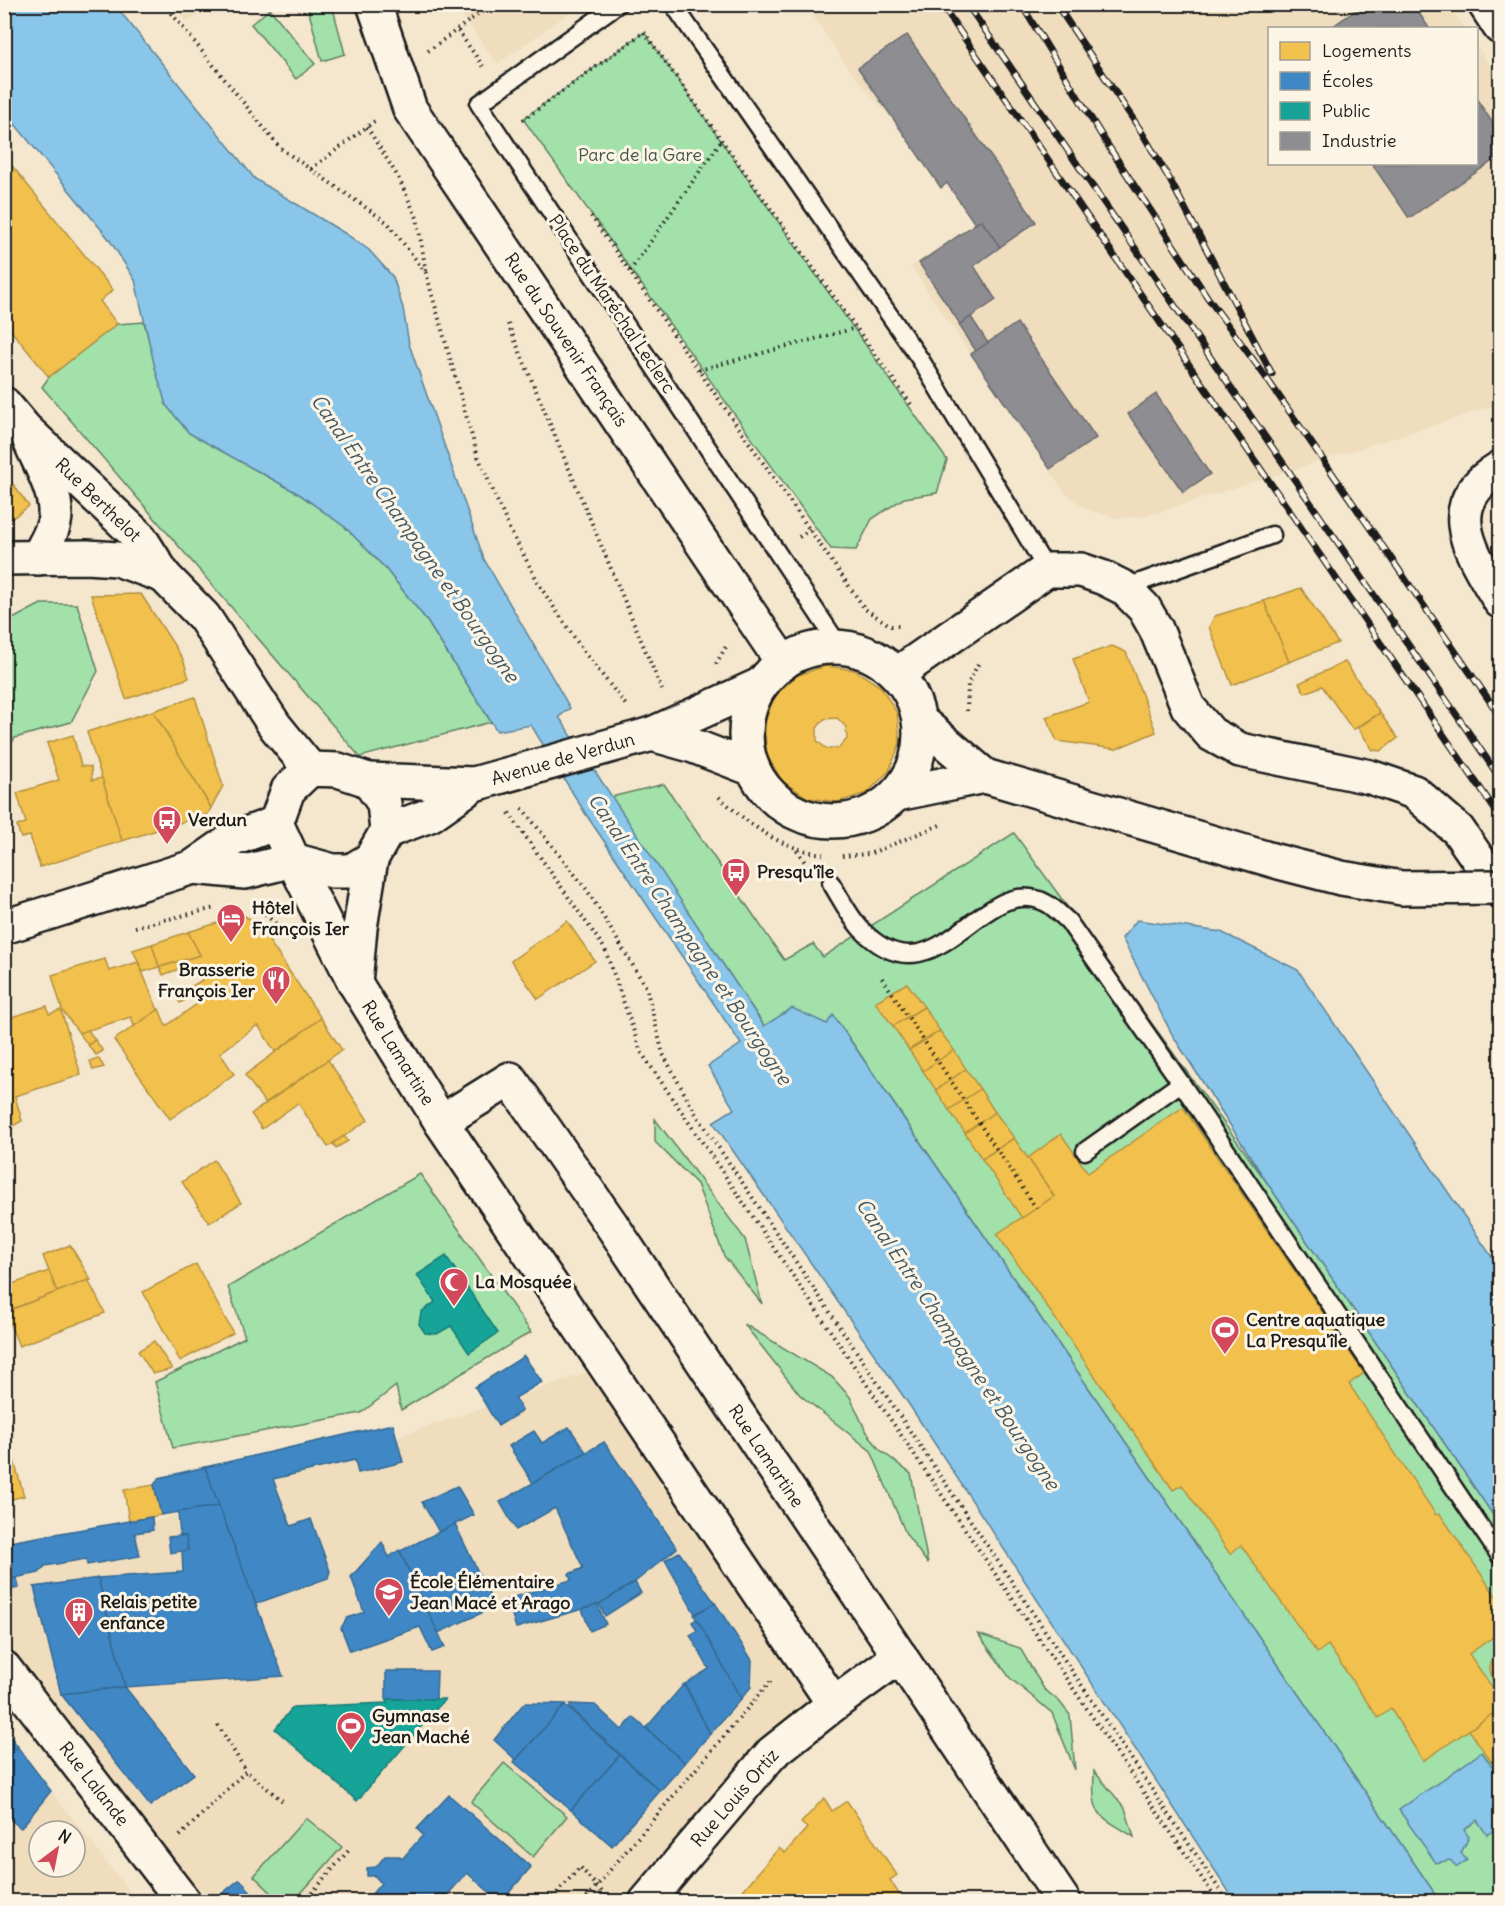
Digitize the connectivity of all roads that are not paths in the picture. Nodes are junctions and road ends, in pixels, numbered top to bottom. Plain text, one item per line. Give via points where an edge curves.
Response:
1 (374, 4) edge
2 (618, 4) edge
3 (673, 4) edge
4 (1485, 4) edge
5 (1500, 27) edge
6 (4, 404) edge
7 (25, 429) junction
8 (1494, 472) edge
9 (1272, 535) dead end
10 (4, 558) edge
11 (38, 558) junction
12 (1047, 570) junction
13 (164, 576) junction
14 (1124, 588) junction
15 (1500, 601) edge
16 (840, 647) junction
17 (772, 673) junction
18 (897, 674) junction
19 (920, 721) junction
20 (640, 738) junction
21 (310, 769) junction
22 (753, 769) junction
23 (985, 776) junction
24 (368, 780) junction
25 (474, 784) junction
26 (897, 794) junction
27 (276, 823) junction
28 (387, 831) junction
29 (293, 860) junction
30 (371, 860) junction
31 (193, 867) junction
32 (831, 882) dead end
33 (1500, 886) edge
34 (1500, 891) edge
35 (4, 927) edge
36 (356, 983) junction
37 (1181, 1083) junction
38 (441, 1122) junction
39 (1085, 1152) dead end
40 (1500, 1556) edge
41 (900, 1656) junction
42 (4, 1668) edge
43 (834, 1704) junction
44 (184, 1902) edge
45 (646, 1902) edge
46 (1065, 1902) edge

1 - 17 street, Rue du Souvenir Français via 410,109
2 - 16 lane, Place du Maréchal Leclerc via 479,104
3 - 12 lane via 920,359
4 - 5 street
6 - 7 street, Rue Berthelot
7 - 11 street, Rue Berthelot via 50,487 54,508 54,523
7 - 13 street, Rue Berthelot via 140,538
8 - 15 street via 1470,496 1463,517 1469,549
9 - 14 lane
10 - 11 street
11 - 13 street via 117,559
12 - 14 street via 1081,570
12 - 18 street
13 - 21 street via 204,617 276,726
14 - 34 street via 1144,608 1188,707 1211,734 1240,750 1370,777 1414,792 1458,830
16 - 17 street via 803,652
16 - 18 street via 863,652
17 - 20 street, Avenue de Verdun
17 - 22 street via 747,716 747,752
18 - 19 street via 912,696
19 - 23 street
19 - 26 street via 921,737 914,768
20 - 22 street, Avenue de Verdun via 691,745
20 - 25 street, Avenue de Verdun
21 - 24 street via 338,770
21 - 27 street via 288,790
22 - 26 street via 777,801 792,812 819,820 865,816
23 - 26 street
23 - 33 street, bridge via 1341,878 1402,888
24 - 25 street
24 - 28 street via 384,804
25 - 28 street via 430,815
27 - 29 street
27 - 31 street via 233,839
28 - 30 street
29 - 30 street via 326,870 351,871
29 - 31 street via 245,872
29 - 36 street, Rue Lamartine
30 - 36 street
31 - 35 street
32 - 37 lane via 860,928 880,945 906,955 931,951 1000,903 1022,898 1045,902 1068,921
36 - 38 street, Rue Lamartine
37 - 39 lane
37 - 40 lane
38 - 41 street, Rue Lamartine via 510,1080
38 - 43 street, Rue Lamartine
41 - 43 street, Rue Louis Ortiz
41 - 46 street, Rue Lamartine
42 - 44 street, Rue Lalande
43 - 45 street, Rue Louis Ortiz via 772,1753

